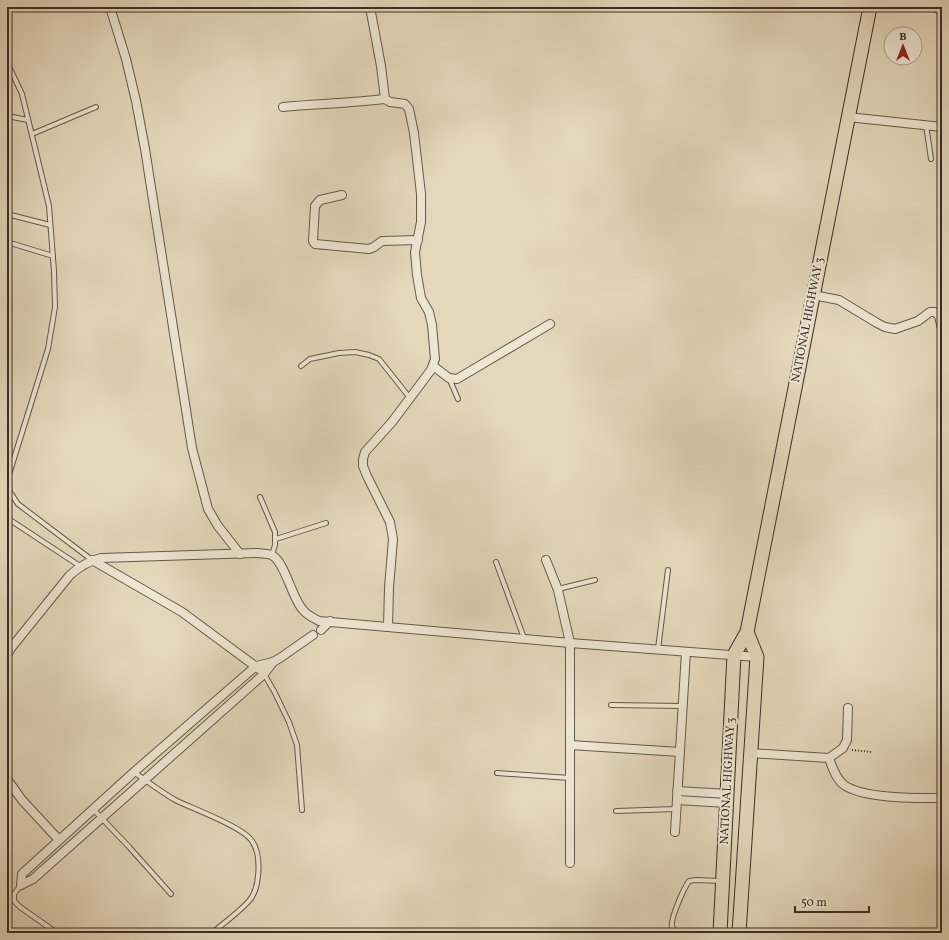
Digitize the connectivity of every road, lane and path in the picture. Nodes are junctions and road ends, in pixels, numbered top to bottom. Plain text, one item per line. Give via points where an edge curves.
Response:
1 (110, 7) edge
2 (370, 7) edge
3 (870, 7) edge
4 (934, 7) edge
5 (942, 10) edge
6 (7, 62) edge
7 (385, 99) junction
8 (96, 107) dead end
9 (283, 107) dead end
10 (7, 116) edge
11 (848, 116) junction
12 (28, 120) junction
13 (926, 125) junction
14 (942, 127) edge
15 (32, 134) junction
16 (931, 159) dead end
17 (342, 195) dead end
18 (7, 214) edge
19 (50, 225) junction
20 (418, 240) junction
21 (7, 242) edge
22 (53, 256) junction
23 (813, 295) junction
24 (550, 324) dead end
25 (942, 329) edge
26 (301, 366) dead end
27 (433, 366) junction
28 (449, 378) junction
29 (410, 398) junction
30 (458, 399) dead end
31 (7, 482) edge
32 (8, 489) edge
33 (260, 497) dead end
34 (7, 518) edge
35 (326, 523) dead end
36 (276, 539) junction
37 (240, 554) junction
38 (272, 555) junction
39 (92, 560) junction
40 (546, 560) dead end
41 (496, 562) dead end
42 (80, 566) junction
43 (668, 570) dead end
44 (595, 580) dead end
45 (558, 590) junction
46 (330, 622) junction
47 (388, 626) junction
48 (321, 630) dead end
49 (747, 632) junction
50 (313, 635) dead end
51 (524, 638) junction
52 (570, 642) junction
53 (658, 649) junction
54 (8, 651) edge
55 (686, 652) junction
56 (734, 655) junction
57 (757, 657) junction
58 (276, 660) junction
59 (256, 666) junction
60 (264, 674) junction
61 (611, 705) dead end
62 (683, 706) junction
63 (848, 708) dead end
64 (570, 745) junction
65 (842, 748) junction
66 (680, 752) junction
67 (871, 752) dead end
68 (750, 753) junction
69 (829, 758) junction
70 (134, 772) junction
71 (497, 773) dead end
72 (570, 778) junction
73 (7, 779) edge
74 (145, 780) junction
75 (677, 791) junction
76 (727, 798) junction
77 (942, 798) edge
78 (677, 800) junction
79 (93, 809) junction
80 (676, 809) junction
81 (302, 810) dead end
82 (616, 811) dead end
83 (102, 818) junction
84 (675, 832) dead end
85 (59, 840) junction
86 (570, 863) dead end
87 (723, 881) junction
88 (21, 885) junction
89 (171, 894) dead end
90 (57, 933) edge
91 (212, 933) edge
92 (678, 933) edge
93 (720, 933) edge
94 (739, 933) edge

1 - 37 street via 136,101 199,478 208,508 218,526
2 - 7 street
3 - 11 highway, NATIONAL HIGHWAY 3
4 - 5 street
6 - 12 lane via 22,94
7 - 9 street
7 - 20 street via 406,104 409,109 421,194
8 - 15 lane
10 - 12 lane
11 - 13 street
11 - 23 highway, NATIONAL HIGHWAY 3
12 - 15 lane
13 - 14 street
13 - 16 lane
15 - 19 lane via 49,206
17 - 20 street via 320,200 315,206 315,244 370,249 382,241
18 - 19 lane
19 - 22 lane
20 - 27 street via 415,252 417,275 421,298 429,312 432,325
21 - 22 lane
22 - 31 lane via 55,307 48,349
23 - 25 street via 839,300 877,323 895,329 935,312 939,316
23 - 49 highway, NATIONAL HIGHWAY 3
24 - 28 street via 457,379
26 - 29 lane via 310,359 339,353 369,354 379,359
27 - 28 street
27 - 29 street
28 - 30 lane
29 - 47 street via 363,459 367,476 390,522 393,539
31 - 32 lane
32 - 39 lane via 18,504
33 - 36 lane
34 - 42 lane
35 - 36 lane
36 - 38 lane
37 - 38 street
37 - 39 street
38 - 46 street via 281,563 303,610 310,616
39 - 42 street
39 - 59 street via 182,612
40 - 45 street
41 - 51 lane
42 - 54 street
43 - 53 lane
44 - 45 lane
45 - 52 street
46 - 47 street
46 - 48 street
47 - 51 street
49 - 56 highway, NATIONAL HIGHWAY 3
49 - 57 highway, NATIONAL HIGHWAY 3
50 - 58 street
51 - 52 street
52 - 53 street
52 - 64 street
53 - 55 street
55 - 56 street
55 - 62 street
56 - 57 street
56 - 76 highway, NATIONAL HIGHWAY 3
57 - 68 highway, NATIONAL HIGHWAY 3
58 - 59 street
58 - 60 street
59 - 60 street
59 - 70 street
60 - 74 street
60 - 81 lane via 289,722 297,745
61 - 62 lane
62 - 66 street
63 - 65 street via 847,740
64 - 66 street
64 - 72 street
65 - 67 path
65 - 69 street
66 - 75 street
68 - 69 street
68 - 94 highway, NATIONAL HIGHWAY 3
69 - 77 street via 838,779 854,790 890,796
70 - 74 lane
70 - 79 street
71 - 72 lane
72 - 86 street
73 - 85 street via 22,800
74 - 83 street
74 - 91 lane via 176,800 236,828 252,840 260,870 250,901
75 - 76 street
75 - 78 street
76 - 78 street
76 - 87 highway, NATIONAL HIGHWAY 3
78 - 80 street
79 - 83 lane
79 - 85 street
80 - 82 lane
80 - 84 street
83 - 88 street via 33,879
83 - 89 lane
85 - 88 street via 22,874
87 - 92 lane via 689,881 673,920 672,926
87 - 93 highway, NATIONAL HIGHWAY 3
88 - 90 lane via 14,894 14,901

